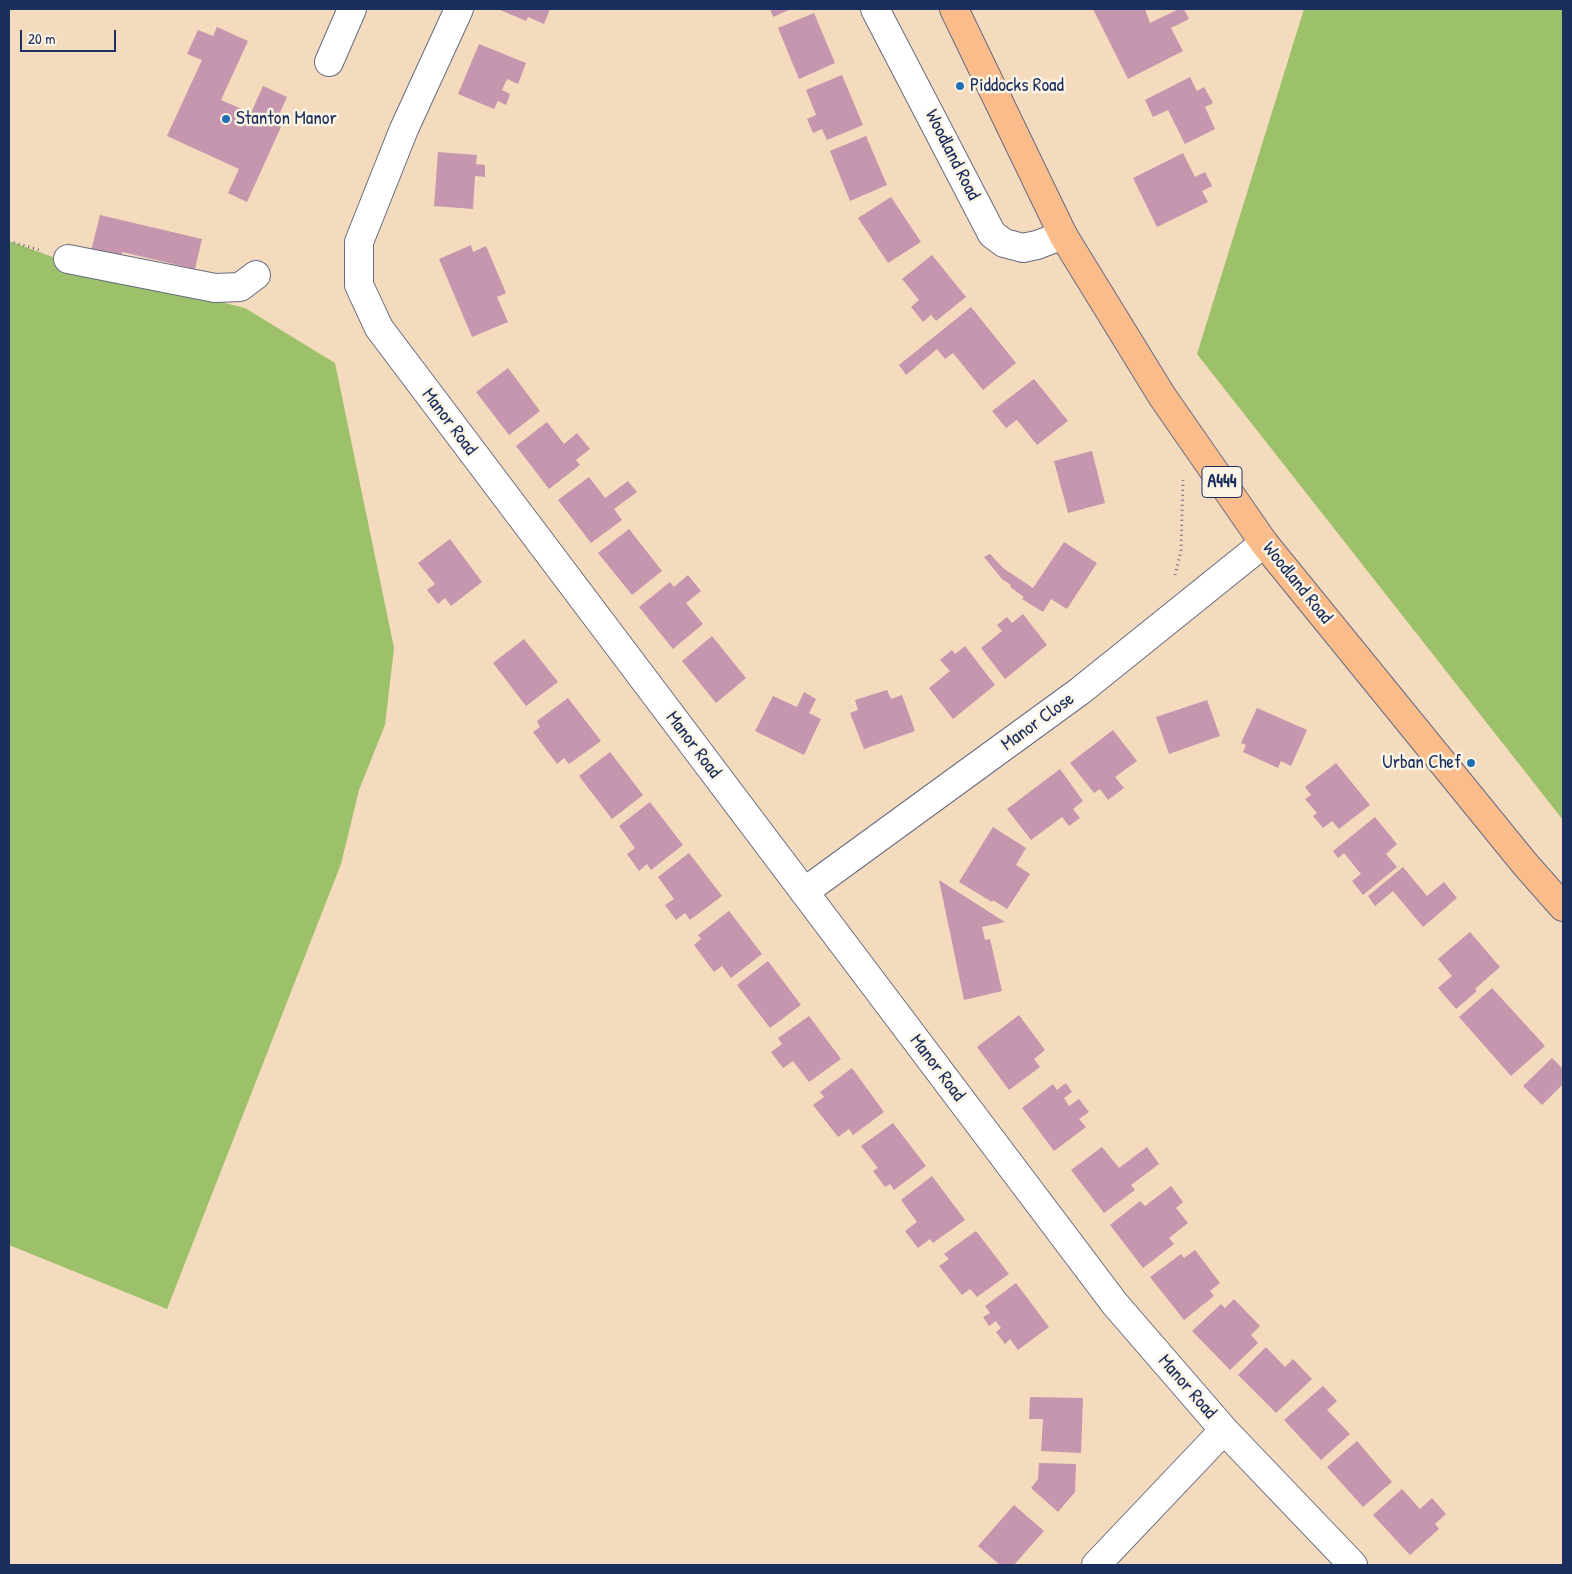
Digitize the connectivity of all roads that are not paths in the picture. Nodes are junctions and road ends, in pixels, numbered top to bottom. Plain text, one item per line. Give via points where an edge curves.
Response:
1 (352, 9) edge
2 (459, 9) edge
3 (875, 9) edge
4 (954, 9) edge
5 (329, 62) dead end
6 (1063, 235) junction
7 (68, 259) dead end
8 (256, 274) dead end
9 (1264, 543) junction
10 (804, 892) junction
11 (1563, 907) edge
12 (1224, 1430) junction
13 (1096, 1565) edge
14 (1353, 1565) edge

1 - 5 street
2 - 10 street, Manor Road via 404,129 359,242 359,285 379,328
3 - 6 street, Woodland Road via 992,234 1004,243 1023,248
4 - 6 highway, Woodland Road / A444
6 - 9 highway, Woodland Road / A444 via 1142,365
7 - 8 street via 215,288 240,287
9 - 10 street, Manor Close via 1080,691
9 - 11 highway, Woodland Road / A444
10 - 12 street, Manor Road via 1115,1304
12 - 13 street, Manor Road
12 - 14 street, Manor Road

